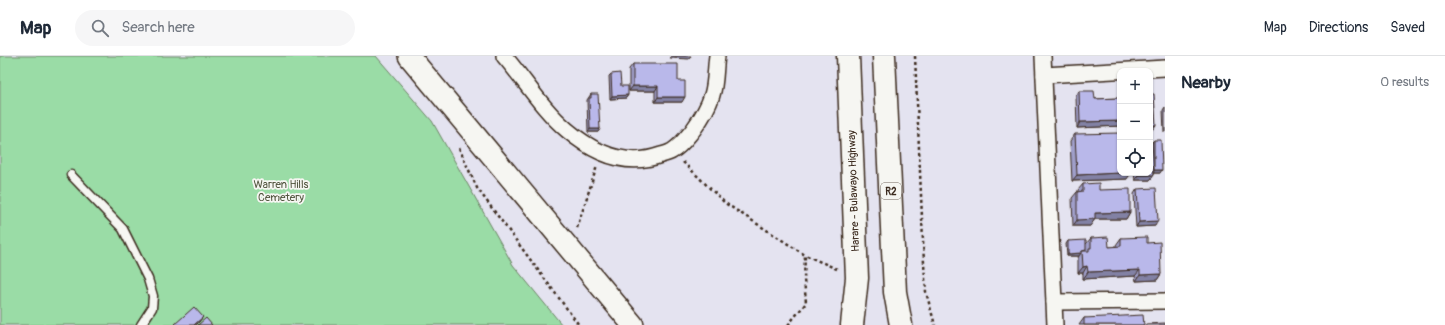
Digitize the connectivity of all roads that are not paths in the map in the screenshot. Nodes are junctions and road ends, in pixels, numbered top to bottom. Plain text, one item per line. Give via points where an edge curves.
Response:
1 (409, 56) edge
2 (504, 56) edge
3 (717, 56) edge
4 (848, 56) edge
5 (884, 56) edge
6 (1043, 56) edge
7 (1165, 68) edge
8 (1044, 75) junction
9 (70, 175) dead end
10 (1054, 302) junction
11 (1165, 302) edge
12 (141, 325) edge
13 (632, 325) edge
14 (852, 325) edge
15 (901, 325) edge
16 (1055, 325) edge

1 - 13 street
2 - 3 street via 551,114 581,141 624,160 638,160 672,152 702,118 712,95
4 - 14 highway, Harare - Bulawayo Highway via 856,278
5 - 15 highway, R2 via 896,292
6 - 8 street
7 - 8 street
8 - 10 street
9 - 12 lane via 123,229 148,279 153,296 152,308
10 - 11 street
10 - 16 street

